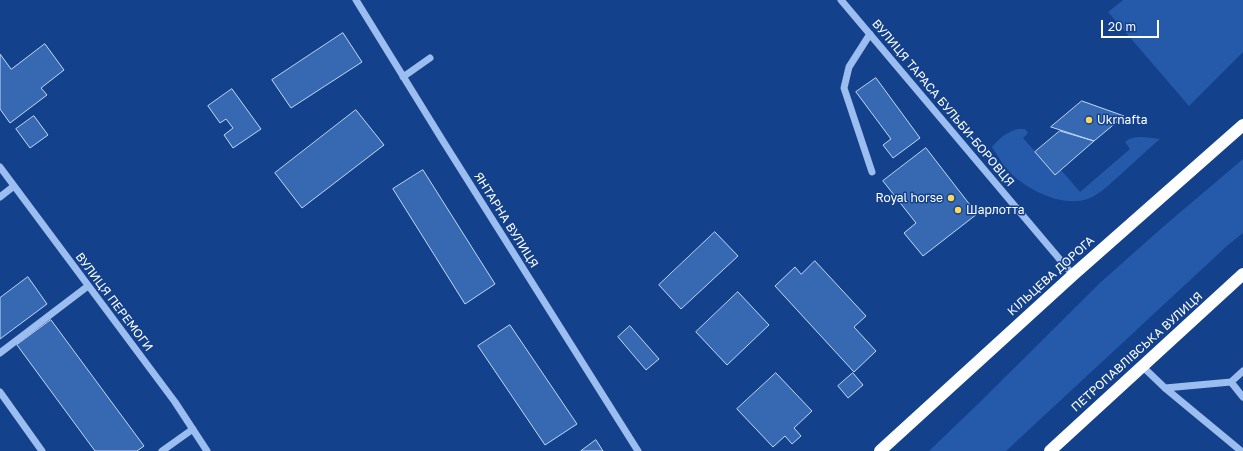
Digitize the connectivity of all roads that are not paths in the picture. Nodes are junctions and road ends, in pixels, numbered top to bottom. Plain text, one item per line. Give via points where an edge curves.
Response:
1 (356, 0) edge
2 (841, 0) edge
3 (870, 34) junction
4 (430, 58) dead end
5 (403, 77) junction
6 (1243, 125) edge
7 (0, 167) edge
8 (872, 172) dead end
9 (14, 186) junction
10 (0, 197) edge
11 (1243, 274) edge
12 (1073, 275) junction
13 (88, 286) junction
14 (0, 352) edge
15 (1142, 366) junction
16 (1243, 371) edge
17 (1231, 382) junction
18 (1165, 388) junction
19 (0, 392) edge
20 (1243, 397) edge
21 (193, 429) junction
22 (42, 451) edge
23 (162, 451) edge
24 (207, 451) edge
25 (638, 451) edge
26 (880, 451) edge
27 (1050, 451) edge
28 (1241, 451) edge

1 - 5 street, ЯНТАРНА ВУЛИЦЯ
2 - 3 street, ВУЛИЦЯ ТАРАСА БУЛЬБИ-БОРОВЦЯ
3 - 8 street via 850,66 844,88
3 - 12 street, ВУЛИЦЯ ТАРАСА БУЛЬБИ-БОРОВЦЯ
4 - 5 street
5 - 25 street, ЯНТАРНА ВУЛИЦЯ
6 - 12 highway, КІЛЬЦЕВА ДОРОГА
7 - 9 street, ВУЛИЦЯ ПЕРЕМОГИ
9 - 10 street
9 - 13 street, ВУЛИЦЯ ПЕРЕМОГИ
11 - 15 highway, ПЕТРОПАВЛІВСЬКА ВУЛИЦЯ
12 - 26 highway, КІЛЬЦЕВА ДОРОГА
13 - 14 street
13 - 21 street, ВУЛИЦЯ ПЕРЕМОГИ
15 - 18 street
15 - 27 highway, ПЕТРОПАВЛІВСЬКА ВУЛИЦЯ
16 - 17 street
17 - 18 street
17 - 20 street
18 - 28 street
19 - 22 street
21 - 23 street
21 - 24 street, ВУЛИЦЯ ПЕРЕМОГИ

